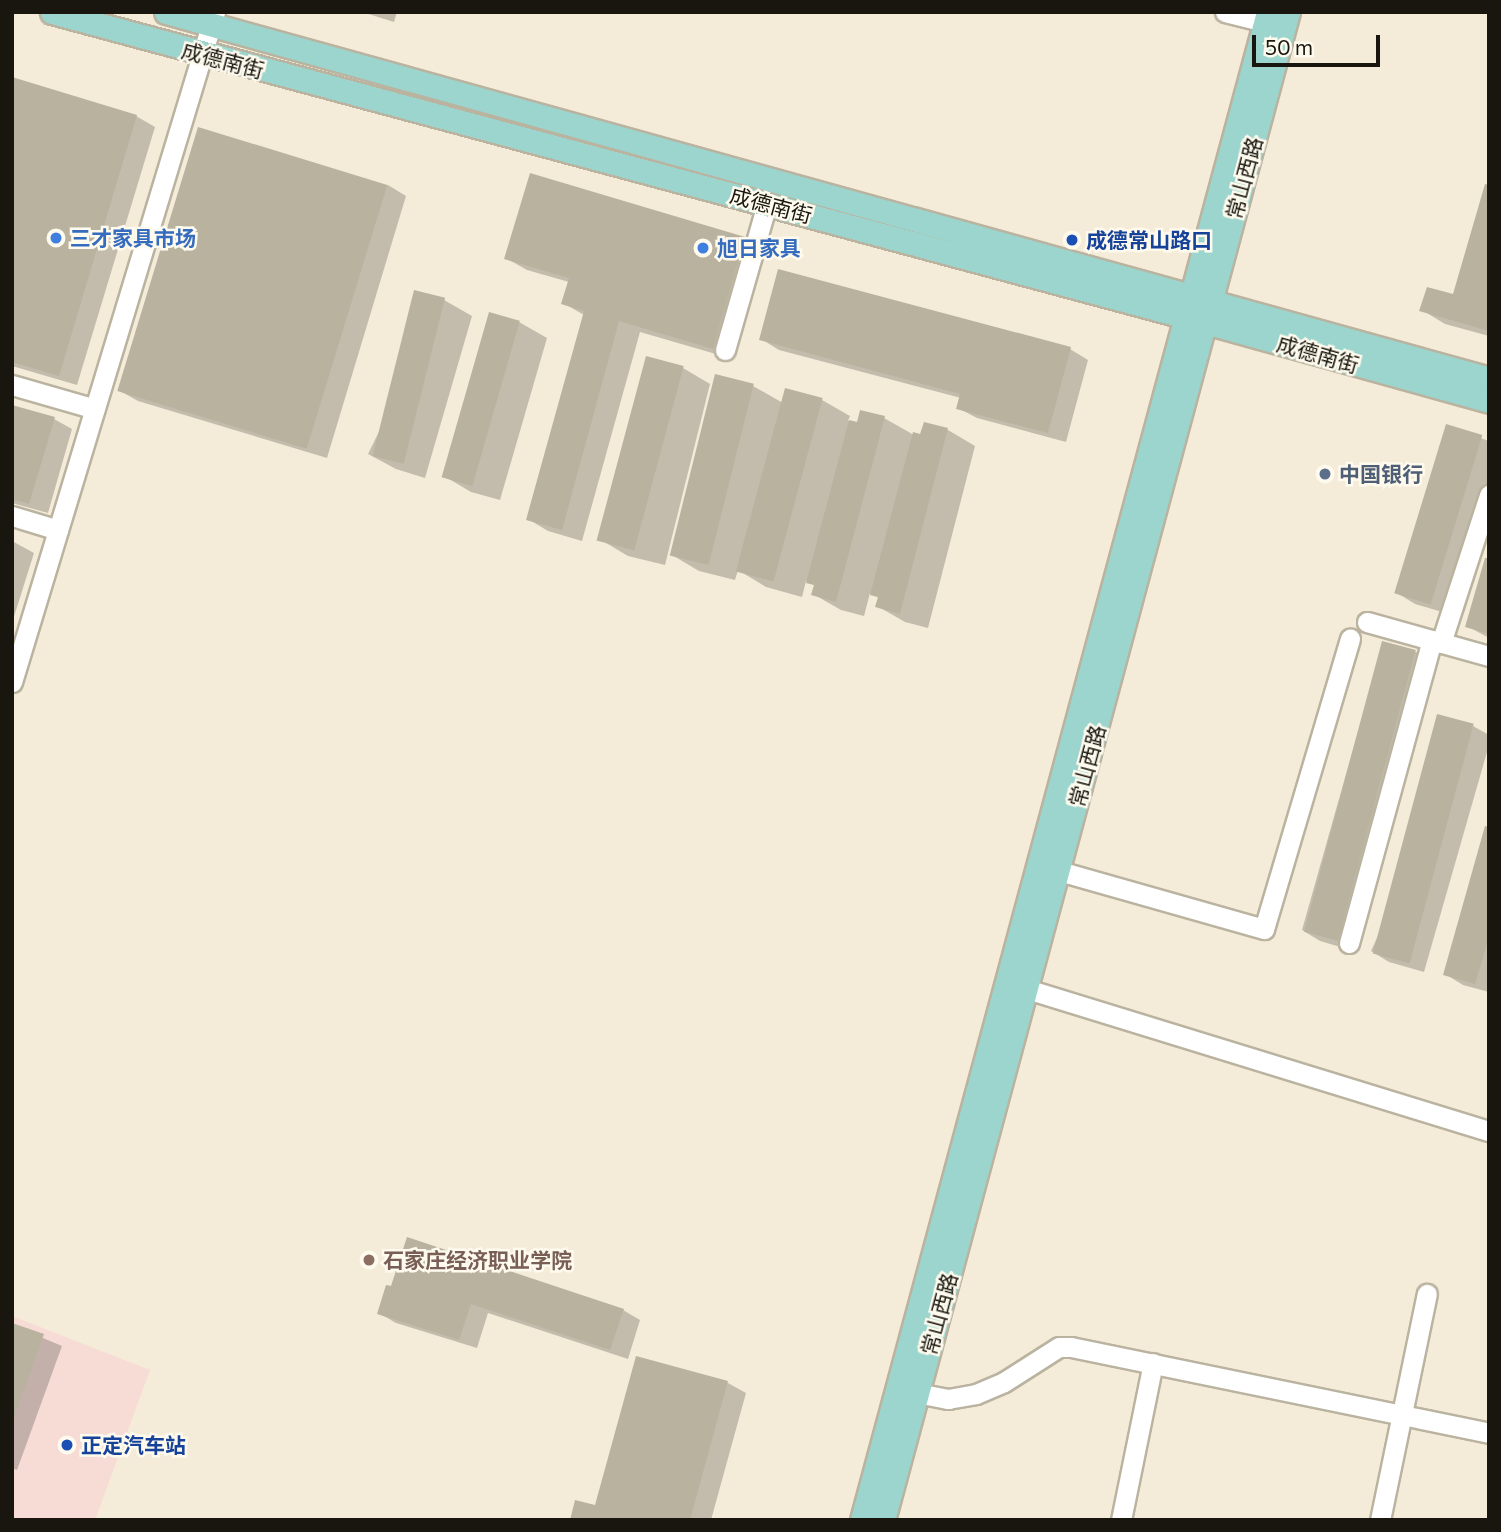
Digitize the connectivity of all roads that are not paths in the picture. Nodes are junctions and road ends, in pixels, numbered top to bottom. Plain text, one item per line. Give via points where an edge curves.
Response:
1 (52, 12) edge
2 (166, 12) edge
3 (1224, 12) edge
4 (1289, 12) edge
5 (1267, 17) edge
6 (213, 18) edge
7 (202, 55) junction
8 (767, 204) junction
9 (1199, 309) junction
10 (725, 350) dead end
11 (1489, 379) edge
12 (12, 385) edge
13 (1489, 401) edge
14 (95, 409) junction
15 (1489, 495) edge
16 (12, 516) edge
17 (58, 530) junction
18 (1367, 622) dead end
19 (1350, 638) dead end
20 (1437, 641) junction
21 (1489, 656) edge
22 (12, 682) edge
23 (1059, 871) junction
24 (1349, 943) dead end
25 (1027, 989) junction
26 (1489, 1131) edge
27 (1427, 1294) dead end
28 (1153, 1363) junction
29 (917, 1393) junction
30 (1402, 1414) junction
31 (1489, 1433) edge
32 (862, 1520) edge
33 (883, 1520) edge
34 (1121, 1520) edge
35 (1380, 1520) edge

1 - 7 main road, 成德南街
2 - 6 main road, 成德南街
3 - 5 street
4 - 9 main road, 常山西路
5 - 9 main road, 常山西路
6 - 7 street
6 - 9 main road, 成德南街
7 - 8 main road, 成德南街
7 - 14 street
8 - 9 main road, 成德南街
8 - 10 street
9 - 11 main road, 成德南街
9 - 13 main road, 成德南街
9 - 23 main road, 常山西路
9 - 32 main road, 常山西路
12 - 14 street
14 - 17 street
15 - 20 street
16 - 17 street
17 - 22 street
18 - 20 street
19 - 23 street via 1264,929
20 - 21 street
20 - 24 street
23 - 25 main road, 常山西路
25 - 26 street
25 - 29 main road, 常山西路
27 - 30 street
28 - 29 street via 1059,1347 976,1394 948,1399
28 - 30 street
28 - 34 street
29 - 33 main road, 常山西路
30 - 31 street
30 - 35 street

